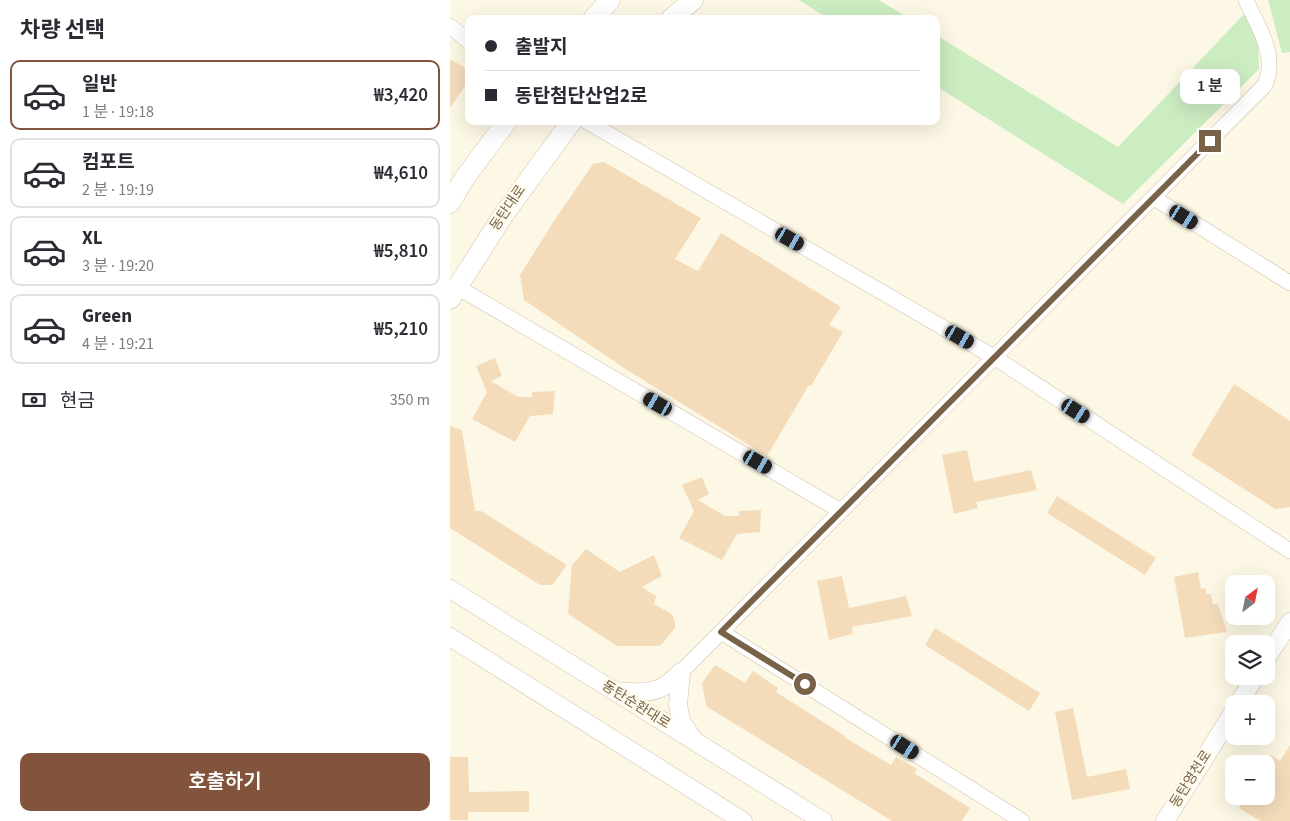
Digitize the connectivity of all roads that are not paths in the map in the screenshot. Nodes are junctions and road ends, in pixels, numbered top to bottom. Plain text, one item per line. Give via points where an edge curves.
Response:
1 (610, 0) edge
2 (693, 0) edge
3 (1246, 0) edge
4 (597, 15) edge
5 (676, 15) edge
6 (450, 26) edge
7 (465, 39) edge
8 (504, 125) edge
9 (569, 125) edge
10 (593, 125) edge
11 (1154, 198) junction
12 (450, 203) edge
13 (1290, 282) edge
14 (454, 293) edge
15 (994, 357) junction
16 (841, 511) junction
17 (1290, 550) edge
18 (450, 589) edge
19 (1290, 622) edge
20 (721, 632) junction
21 (450, 637) edge
22 (1275, 645) edge
23 (681, 672) junction
24 (614, 691) junction
25 (1225, 725) edge
26 (695, 741) junction
27 (743, 821) edge
28 (823, 821) edge
29 (1022, 821) edge
30 (1164, 821) edge

1 - 4 main road
2 - 5 main road
3 - 11 street via 1269,51 1269,75 1265,85
6 - 7 street
8 - 12 main road
9 - 14 main road, 동탄대로 via 504,214
10 - 15 street
11 - 13 street
11 - 15 street
14 - 16 street
15 - 16 street
15 - 17 street
16 - 20 street
18 - 24 street, 동탄순환대로
19 - 22 street
20 - 23 street
20 - 29 street
21 - 27 street
23 - 24 street via 665,686 652,691
23 - 26 street via 678,706 681,721
24 - 26 street, 동탄순환대로
25 - 30 street, 동탄영천로
26 - 28 street, 동탄순환대로

